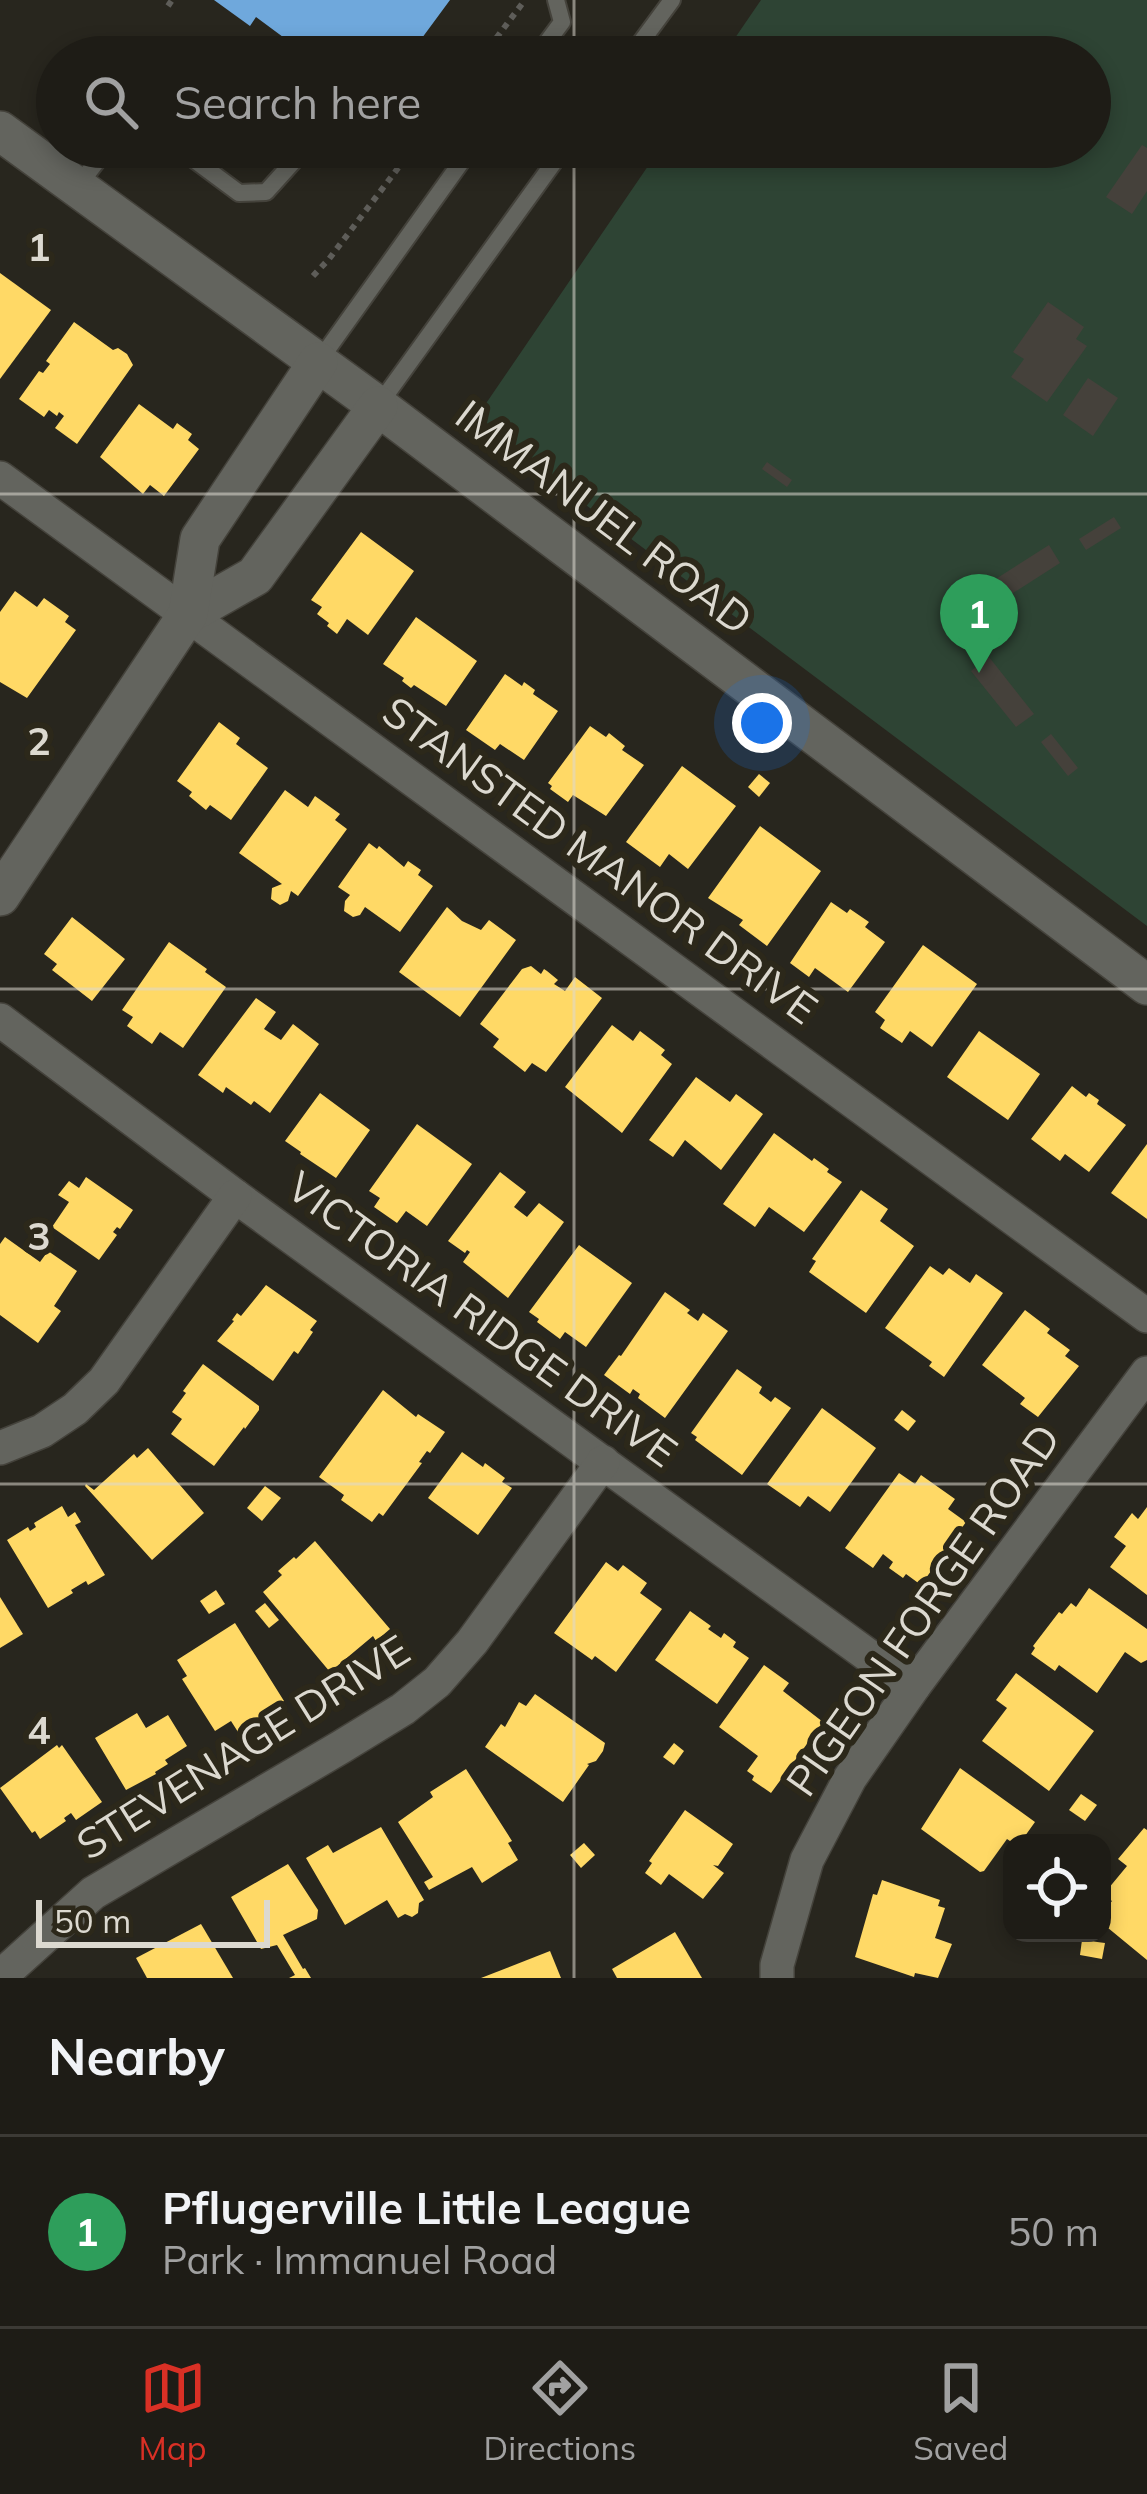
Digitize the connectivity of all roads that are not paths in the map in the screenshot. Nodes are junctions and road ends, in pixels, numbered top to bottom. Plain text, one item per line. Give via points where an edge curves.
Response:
1 (556, 0) edge
2 (671, 0) edge
3 (552, 36) edge
4 (645, 36) edge
5 (0, 131) edge
6 (36, 158) edge
7 (49, 168) edge
8 (91, 168) edge
9 (205, 168) edge
10 (288, 168) edge
11 (457, 168) edge
12 (550, 168) edge
13 (76, 188) junction
14 (318, 362) junction
15 (378, 406) junction
16 (0, 478) edge
17 (188, 614) junction
18 (0, 896) edge
19 (1147, 985) edge
20 (0, 1021) edge
21 (235, 1196) junction
22 (1147, 1316) edge
23 (1147, 1373) edge
24 (0, 1448) edge
25 (603, 1462) junction
26 (914, 1686) junction
27 (0, 1977) edge
28 (777, 1978) edge

1 - 3 lane via 562,22
2 - 4 lane
5 - 6 street, IMMANUEL ROAD
7 - 13 street, IMMANUEL ROAD
8 - 13 lane
9 - 10 lane via 239,193 266,192
11 - 14 lane
12 - 15 lane
13 - 14 street, IMMANUEL ROAD
14 - 15 street, IMMANUEL ROAD
14 - 17 street via 200,538
15 - 17 street via 255,576
15 - 19 street, IMMANUEL ROAD
16 - 17 street, STANSTED MANOR DRIVE
17 - 18 street
17 - 22 street, STANSTED MANOR DRIVE
20 - 21 street, VICTORIA RIDGE DRIVE
21 - 24 street via 104,1381 42,1431
21 - 25 street, VICTORIA RIDGE DRIVE
23 - 26 street, PIGEON FORGE ROAD
25 - 26 street, VICTORIA RIDGE DRIVE
25 - 27 street, STEVENAGE DRIVE via 437,1682 341,1748 93,1893
26 - 28 street, PIGEON FORGE ROAD via 850,1778 807,1860

